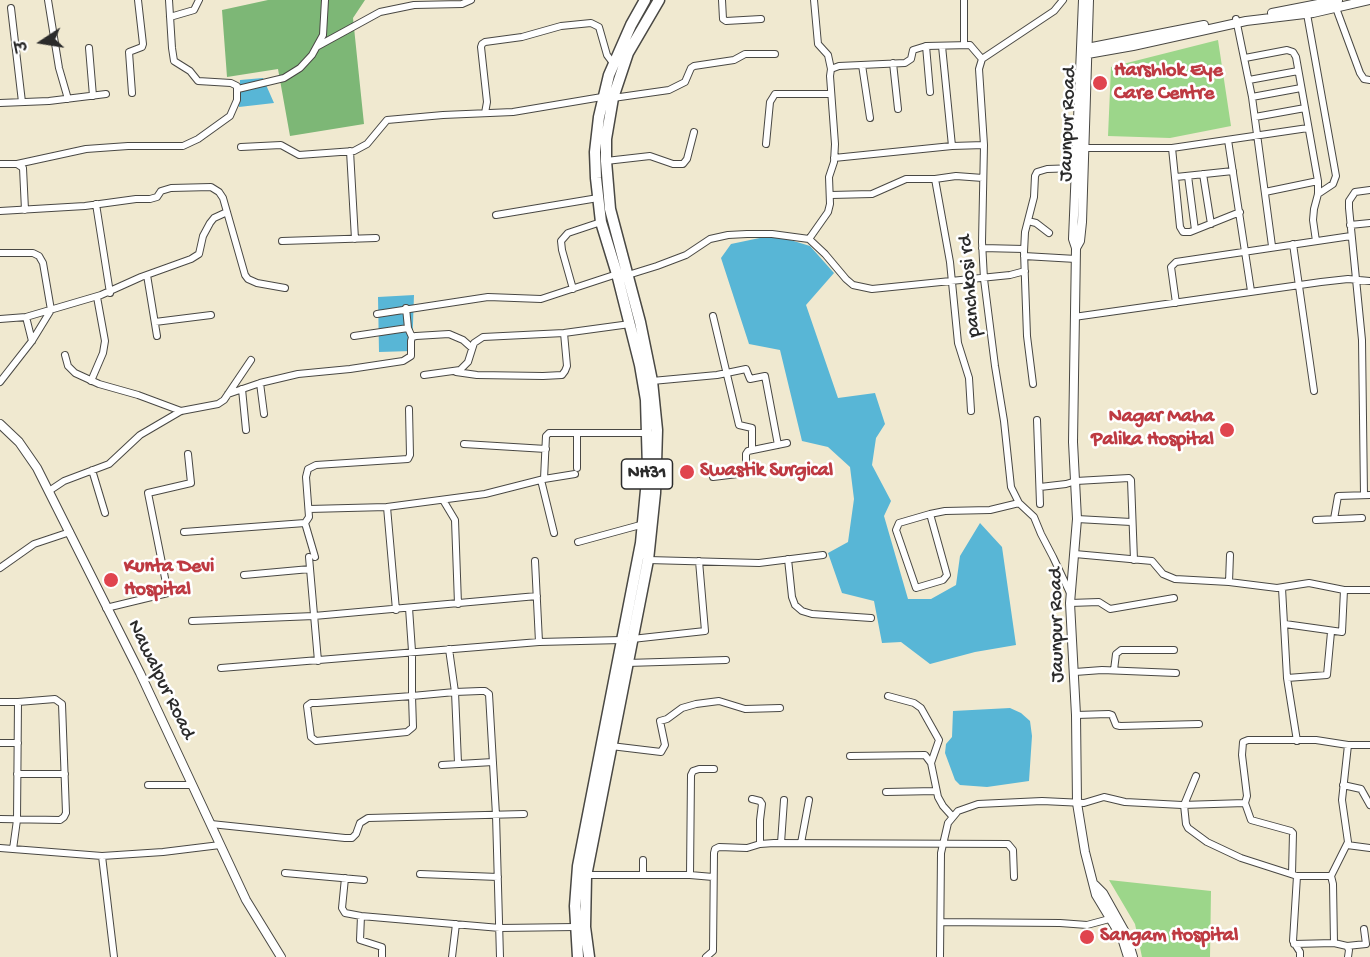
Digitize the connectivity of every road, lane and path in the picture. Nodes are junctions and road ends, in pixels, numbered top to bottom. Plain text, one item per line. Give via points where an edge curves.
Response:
1 (48, 0) edge
2 (138, 0) edge
3 (169, 0) edge
4 (199, 0) edge
5 (325, 0) edge
6 (471, 0) edge
7 (645, 0) edge
8 (659, 0) edge
9 (722, 0) edge
10 (814, 0) edge
11 (964, 0) edge
12 (1064, 0) edge
13 (1083, 0) edge
14 (1089, 0) edge
15 (1370, 0) edge
16 (1298, 4) edge
17 (1337, 4) edge
18 (11, 8) dead end
19 (1307, 14) junction
20 (170, 17) junction
21 (761, 19) dead end
22 (1236, 21) junction
23 (964, 45) junction
24 (318, 46) junction
25 (926, 46) junction
26 (942, 46) junction
27 (89, 48) dead end
28 (1085, 51) junction
29 (775, 54) dead end
30 (1245, 58) junction
31 (982, 59) junction
32 (613, 63) junction
33 (893, 63) junction
34 (862, 65) junction
35 (831, 69) junction
36 (1298, 71) junction
37 (1249, 80) junction
38 (1370, 80) edge
39 (238, 88) junction
40 (1301, 88) junction
41 (930, 92) dead end
42 (132, 93) dead end
43 (106, 94) dead end
44 (831, 94) junction
45 (93, 96) junction
46 (1252, 97) junction
47 (608, 98) junction
48 (68, 99) junction
49 (22, 102) junction
50 (0, 103) edge
51 (1305, 108) junction
52 (898, 109) dead end
53 (485, 113) junction
54 (1254, 117) junction
55 (870, 118) dead end
56 (1308, 128) junction
57 (694, 132) dead end
58 (1257, 136) junction
59 (1228, 140) junction
60 (766, 144) dead end
61 (984, 145) junction
62 (952, 146) junction
63 (241, 147) dead end
64 (1081, 148) junction
65 (1172, 148) junction
66 (350, 151) junction
67 (834, 158) junction
68 (606, 161) junction
69 (0, 164) edge
70 (17, 164) junction
71 (1077, 168) junction
72 (1233, 171) junction
73 (1203, 174) junction
74 (1188, 176) junction
75 (1176, 177) junction
76 (983, 178) junction
77 (935, 179) junction
78 (1318, 181) junction
79 (1370, 190) edge
80 (1265, 192) junction
81 (1318, 194) junction
82 (831, 195) junction
83 (598, 198) junction
84 (96, 204) junction
85 (25, 210) junction
86 (0, 211) edge
87 (227, 212) junction
88 (1240, 212) junction
89 (496, 215) dead end
90 (1028, 221) junction
91 (601, 222) junction
92 (1370, 223) edge
93 (1212, 224) junction
94 (1350, 225) junction
95 (1195, 230) junction
96 (1049, 233) dead end
97 (1351, 236) junction
98 (355, 238) junction
99 (376, 238) dead end
100 (809, 239) junction
101 (282, 241) dead end
102 (1316, 241) junction
103 (1293, 244) junction
104 (1272, 246) junction
105 (982, 248) junction
106 (1076, 248) junction
107 (1246, 250) junction
108 (1024, 252) junction
109 (0, 253) edge
110 (1076, 259) junction
111 (1025, 271) junction
112 (622, 274) junction
113 (147, 275) junction
114 (984, 279) junction
115 (952, 280) junction
116 (1356, 280) junction
117 (1370, 281) edge
118 (1300, 285) junction
119 (285, 288) dead end
120 (573, 289) junction
121 (1251, 291) junction
122 (110, 292) junction
123 (97, 297) junction
124 (1176, 303) junction
125 (406, 308) junction
126 (51, 310) junction
127 (377, 314) dead end
128 (211, 315) dead end
129 (713, 316) dead end
130 (26, 317) junction
131 (1074, 317) junction
132 (0, 319) edge
133 (155, 322) junction
134 (630, 324) junction
135 (408, 328) junction
136 (564, 333) junction
137 (157, 336) dead end
138 (354, 336) dead end
139 (412, 337) junction
140 (33, 341) junction
141 (472, 348) junction
142 (65, 356) dead end
143 (252, 360) dead end
144 (456, 372) junction
145 (727, 374) junction
146 (424, 375) dead end
147 (91, 381) junction
148 (652, 381) junction
149 (0, 382) edge
150 (260, 383) junction
151 (1033, 384) dead end
152 (242, 389) junction
153 (1314, 392) dead end
154 (228, 394) junction
155 (1366, 396) edge
156 (409, 409) dead end
157 (181, 411) junction
158 (971, 411) dead end
159 (264, 414) dead end
160 (1037, 420) dead end
161 (1367, 421) edge
162 (0, 424) edge
163 (246, 430) dead end
164 (576, 433) junction
165 (648, 433) junction
166 (787, 443) dead end
167 (464, 444) dead end
168 (778, 445) junction
169 (546, 449) junction
170 (752, 450) junction
171 (188, 454) dead end
172 (92, 470) junction
173 (713, 477) dead end
174 (543, 479) junction
175 (1076, 481) junction
176 (1040, 487) junction
177 (49, 491) junction
178 (1367, 495) edge
179 (443, 500) junction
180 (1019, 503) junction
181 (1040, 504) dead end
182 (387, 507) junction
183 (309, 510) junction
184 (105, 513) dead end
185 (930, 514) junction
186 (1362, 518) dead end
187 (1077, 519) junction
188 (1334, 519) junction
189 (1317, 520) dead end
190 (1131, 522) junction
191 (305, 523) junction
192 (644, 524) junction
193 (70, 532) junction
194 (184, 532) dead end
195 (554, 533) dead end
196 (578, 542) dead end
197 (1075, 554) junction
198 (823, 555) dead end
199 (1230, 555) dead end
200 (788, 559) junction
201 (648, 560) junction
202 (1134, 560) junction
203 (535, 561) dead end
204 (699, 561) junction
205 (0, 568) edge
206 (310, 569) junction
207 (244, 575) dead end
208 (1229, 582) junction
209 (1282, 588) junction
210 (1370, 590) edge
211 (1344, 591) junction
212 (537, 596) junction
213 (1070, 598) junction
214 (1174, 598) dead end
215 (458, 604) junction
216 (106, 608) junction
217 (409, 608) junction
218 (396, 610) junction
219 (314, 616) junction
220 (871, 618) dead end
221 (192, 621) dead end
222 (1285, 624) junction
223 (1331, 632) junction
224 (627, 640) junction
225 (539, 642) junction
226 (449, 649) junction
227 (1174, 650) dead end
228 (412, 651) junction
229 (726, 660) dead end
230 (318, 661) junction
231 (627, 663) junction
232 (221, 668) dead end
233 (1114, 670) junction
234 (1075, 672) junction
235 (1176, 673) dead end
236 (1287, 678) junction
237 (455, 692) junction
238 (412, 696) junction
239 (888, 696) dead end
240 (0, 702) edge
241 (18, 702) junction
242 (780, 708) dead end
243 (1076, 716) junction
244 (1199, 724) dead end
245 (1297, 741) junction
246 (18, 742) junction
247 (0, 743) edge
248 (1347, 745) junction
249 (1370, 745) edge
250 (611, 746) junction
251 (850, 756) dead end
252 (493, 762) junction
253 (931, 763) junction
254 (458, 764) junction
255 (442, 765) dead end
256 (714, 769) dead end
257 (17, 774) junction
258 (65, 774) junction
259 (1196, 776) dead end
260 (148, 785) dead end
261 (192, 785) junction
262 (1343, 785) junction
263 (936, 791) junction
264 (886, 792) dead end
265 (752, 799) dead end
266 (784, 800) dead end
267 (809, 800) dead end
268 (1077, 803) junction
269 (1245, 803) junction
270 (1184, 805) junction
271 (1370, 806) edge
272 (524, 814) dead end
273 (496, 815) junction
274 (952, 816) junction
275 (0, 819) edge
276 (16, 819) junction
277 (212, 824) junction
278 (943, 842) junction
279 (781, 843) junction
280 (801, 843) junction
281 (760, 844) junction
282 (220, 845) junction
283 (1347, 845) junction
284 (0, 848) edge
285 (1370, 848) edge
286 (13, 849) junction
287 (102, 856) junction
288 (643, 860) dead end
289 (285, 873) dead end
290 (420, 874) dead end
291 (581, 875) junction
292 (643, 875) junction
293 (690, 875) junction
294 (1294, 875) junction
295 (1331, 876) junction
296 (498, 877) junction
297 (713, 877) junction
298 (345, 878) junction
299 (1014, 878) dead end
300 (364, 880) dead end
301 (361, 916) junction
302 (1114, 918) junction
303 (941, 922) junction
304 (456, 924) junction
305 (575, 927) junction
306 (500, 928) junction
307 (1364, 929) dead end
308 (1334, 943) junction
309 (1294, 944) junction
310 (1347, 946) junction
311 (114, 957) edge
312 (281, 957) edge
313 (382, 957) edge
314 (452, 957) edge
315 (500, 957) edge
316 (578, 957) edge
317 (589, 957) edge
318 (706, 957) edge
319 (940, 957) edge
320 (1128, 957) edge
321 (1133, 957) edge
322 (1300, 957) edge
323 (1348, 957) edge

1 - 48 street
2 - 42 street via 143,44 129,52
3 - 20 street
4 - 20 street via 194,10
5 - 24 street via 323,35
6 - 24 street via 462,4 414,4 380,12
7 - 32 highway, NH31
8 - 47 highway, NH31 via 628,52
9 - 21 street via 726,21
10 - 35 street via 818,44 828,55
11 - 23 street
12 - 31 street via 1054,11
13 - 28 street, Jaunpur Road
14 - 28 street, Jaunpur Road
15 - 17 street
16 - 17 street
16 - 22 street
17 - 19 street
17 - 38 street via 1360,73
18 - 49 street
19 - 22 street
19 - 81 street via 1336,164 1336,181
20 - 39 street via 174,61 198,81 231,83
22 - 28 street
22 - 30 street
23 - 26 street
23 - 31 street via 974,48
24 - 39 street via 291,75
25 - 26 street
25 - 33 street via 913,50 909,62
25 - 41 street
26 - 62 street
27 - 45 street
28 - 64 street, Jaunpur Road
29 - 47 street via 745,54 694,66 685,81 669,90
30 - 36 street via 1287,50 1296,57
30 - 37 street
31 - 61 street, panchkosi rd via 979,69
32 - 47 highway, NH31
32 - 53 street via 599,27 591,23 485,42 481,47
33 - 34 street
33 - 52 street
34 - 35 street
34 - 55 street
35 - 44 street
36 - 37 street
36 - 40 street
37 - 46 street
39 - 70 street via 230,116 183,146 86,150
40 - 46 street
40 - 51 street
43 - 45 street
44 - 60 street via 775,94 769,109
44 - 67 street
45 - 48 street
46 - 54 street
47 - 53 street
47 - 68 highway, NH31
47 - 83 highway, NH31 via 595,152
48 - 49 street
49 - 50 street
51 - 54 street
51 - 56 street
53 - 66 street via 387,120 367,144
54 - 58 street
56 - 58 street
56 - 78 street
57 - 68 street via 683,164 650,156
58 - 59 street
58 - 80 street
59 - 65 street
59 - 72 street
61 - 62 street
61 - 76 street, panchkosi rd
62 - 67 street
63 - 66 street via 281,145 299,155
64 - 65 street
64 - 71 street, Jaunpur Road
64 - 106 street, Jaunpur Road via 1080,241
65 - 75 street
66 - 98 street
67 - 82 street via 829,177
68 - 112 highway, NH31
69 - 70 street
70 - 85 street via 24,173
71 - 90 street via 1037,172
71 - 106 street, Jaunpur Road via 1073,239
72 - 73 street
72 - 88 street
73 - 74 street
73 - 93 street
74 - 75 street
74 - 95 street
75 - 95 street via 1181,230
76 - 77 street
76 - 105 street, panchkosi rd
77 - 82 street via 899,180 872,194
77 - 115 street
78 - 80 street
78 - 81 street
79 - 94 street via 1351,196
80 - 104 street
81 - 102 street via 1314,209
82 - 100 street via 828,212
83 - 89 street
83 - 91 highway, NH31
84 - 85 street
84 - 87 street via 154,199 171,188 211,187 219,192
84 - 122 street
85 - 86 street
87 - 113 street via 214,218 205,231 199,254
87 - 119 street via 248,279
88 - 93 street
88 - 107 street
90 - 96 street
90 - 108 street
91 - 112 highway, NH31
91 - 120 street via 563,236 562,250
92 - 94 street
93 - 95 street
94 - 97 street
97 - 102 street
97 - 116 street
98 - 99 street
98 - 101 street
100 - 112 street via 772,234 720,236 710,238 686,255
100 - 115 street via 846,279 861,288 908,287
102 - 103 street
103 - 104 street
103 - 118 street
104 - 107 street
105 - 108 street
105 - 114 street, panchkosi rd
106 - 110 street, Jaunpur Road
107 - 121 street
107 - 124 street via 1173,264
108 - 110 street
108 - 111 street
109 - 126 street via 39,256
110 - 131 street, Jaunpur Road
111 - 114 street
111 - 151 street
112 - 120 street
112 - 134 highway, NH31
112 - 148 highway, NH31 via 647,351
113 - 122 street
113 - 133 street
114 - 115 street
114 - 180 street, panchkosi rd via 1011,487
115 - 158 street via 958,343 969,378
116 - 117 street
116 - 118 street
116 - 155 street
118 - 121 street
118 - 153 street
120 - 125 street via 541,299 488,297
121 - 124 street
122 - 123 street
123 - 126 street
123 - 147 street via 105,340
124 - 131 street
125 - 127 street
125 - 135 street
126 - 130 street
126 - 140 street
128 - 133 street
129 - 145 street
130 - 132 street
130 - 140 street
131 - 175 street, Jaunpur Road
133 - 137 street
134 - 136 street
134 - 165 highway, NH31 via 646,400
135 - 138 street
135 - 139 street
136 - 141 street via 489,336 478,339
136 - 144 street via 567,366 562,375
139 - 141 street via 449,334
139 - 150 street via 411,356 403,361 298,374
140 - 149 street
141 - 144 street via 464,367
142 - 147 street via 72,371
143 - 154 street
144 - 146 street
145 - 148 street
145 - 168 street via 746,369 750,379 765,376
145 - 170 street via 739,425 752,428
147 - 157 street
148 - 201 highway, NH31 via 657,452
150 - 152 street
150 - 159 street
152 - 154 street
152 - 163 street
154 - 157 street via 218,404
155 - 161 street
156 - 183 street via 408,459 311,466 306,477
157 - 172 street via 140,435 109,464
160 - 176 street
161 - 178 street
162 - 177 street, Nawalpur Road via 29,455
164 - 165 street
164 - 169 street via 549,433
164 - 174 street via 576,471
165 - 192 highway, NH31
166 - 168 street
167 - 169 street
168 - 170 street
169 - 174 street
170 - 173 street via 746,454 746,472
171 - 216 street via 191,483 148,493 168,593
172 - 177 street
172 - 184 street
174 - 179 street
174 - 195 street
175 - 176 street
175 - 187 street, Jaunpur Road
175 - 190 street via 1129,478
176 - 181 street
177 - 193 street, Nawalpur Road
178 - 188 street via 1338,496
179 - 182 street
179 - 215 street via 455,519
180 - 185 street via 990,510
180 - 213 street, panchkosi rd via 1035,517
182 - 183 street
182 - 218 street
183 - 191 street
185 - 185 street via 947,575 943,580 916,588 896,526
186 - 188 street
187 - 190 street
187 - 197 street, Jaunpur Road
188 - 189 street
190 - 202 street
191 - 194 street
191 - 206 street via 312,557
192 - 196 street
192 - 224 highway, NH31
193 - 205 street via 34,544
193 - 216 street, Nawalpur Road
197 - 202 street
197 - 213 street, Jaunpur Road
198 - 200 street
199 - 208 street
200 - 204 street via 759,563
200 - 220 street via 792,597 802,610
201 - 204 street
201 - 224 highway, NH31
202 - 208 street via 1152,561 1163,574 1174,579
203 - 212 street
204 - 224 street via 705,631
206 - 207 street
206 - 219 street
208 - 209 street
209 - 211 street via 1309,583
209 - 222 street
210 - 211 street
211 - 223 street via 1342,631
212 - 215 street
212 - 225 street
213 - 214 street via 1099,602 1110,609
213 - 234 street, Jaunpur Road
215 - 217 street
216 - 261 street, Nawalpur Road
217 - 218 street
217 - 228 street
218 - 219 street
219 - 221 street
219 - 230 street
222 - 223 street
222 - 236 street
223 - 236 street via 1327,675
224 - 225 street
224 - 231 highway, NH31
224 - 291 highway, NH31
225 - 226 street
226 - 228 street
226 - 237 street
227 - 233 street via 1121,650 1116,654
228 - 230 street
228 - 238 street
229 - 231 street
230 - 232 street
231 - 250 highway, NH31
233 - 234 street
233 - 235 street
234 - 243 street, Jaunpur Road
236 - 245 street
237 - 238 street
237 - 252 street via 489,694
237 - 254 street
238 - 238 street via 410,731 316,741 311,737 307,706 311,703
239 - 253 street via 918,704 938,736 939,746
240 - 241 street
241 - 246 street
241 - 258 street via 55,699 62,704
242 - 250 street via 745,709 719,701 696,704 660,721 665,745 661,752
243 - 244 street via 1109,714 1120,726
243 - 268 street, Jaunpur Road
245 - 248 street
245 - 269 street via 1244,742
246 - 247 street
246 - 257 street
248 - 249 street
248 - 262 street
250 - 291 highway, NH31
251 - 253 street via 918,754 925,755
252 - 254 street
252 - 273 street
253 - 263 street
254 - 255 street
256 - 293 street via 699,769 691,775
257 - 258 street
257 - 276 street
258 - 276 street via 64,817
259 - 270 street
260 - 261 street
261 - 277 street, Nawalpur Road
262 - 271 street via 1361,789
262 - 283 street
263 - 264 street
263 - 274 street
265 - 281 street via 762,804
266 - 279 street
267 - 280 street
268 - 270 street via 1104,797
268 - 274 street via 978,804
268 - 302 street, Jaunpur Road via 1094,884 1103,893
269 - 270 street
269 - 294 street via 1251,820 1293,833
270 - 294 street via 1188,828 1207,842
272 - 273 street
273 - 277 street via 368,818 351,838
273 - 296 street
274 - 278 street
275 - 276 street
276 - 286 street
277 - 282 street, Nawalpur Road
278 - 280 street
278 - 299 street via 1008,843 1013,850
278 - 303 street
279 - 280 street
279 - 281 street
281 - 297 street via 715,849
282 - 287 street
282 - 312 street, Nawalpur Road via 246,900
283 - 285 street
283 - 295 street
284 - 286 street
286 - 287 street
287 - 311 street
288 - 292 street
289 - 298 street
290 - 296 street
291 - 292 street
291 - 305 highway, NH31
291 - 317 highway, NH31
292 - 293 street
293 - 297 street
294 - 295 street
294 - 309 street
295 - 308 street
296 - 306 street
297 - 318 street via 713,951
298 - 300 street
298 - 301 street via 343,911
301 - 304 street
301 - 313 street via 360,940 382,947
302 - 303 street via 1087,925
302 - 320 street
302 - 321 street via 1126,934
303 - 319 street
304 - 306 street
304 - 314 street
305 - 306 street
305 - 316 highway, NH31
306 - 315 street
307 - 310 street via 1366,944
308 - 309 street
308 - 310 street
309 - 322 street
310 - 323 street

